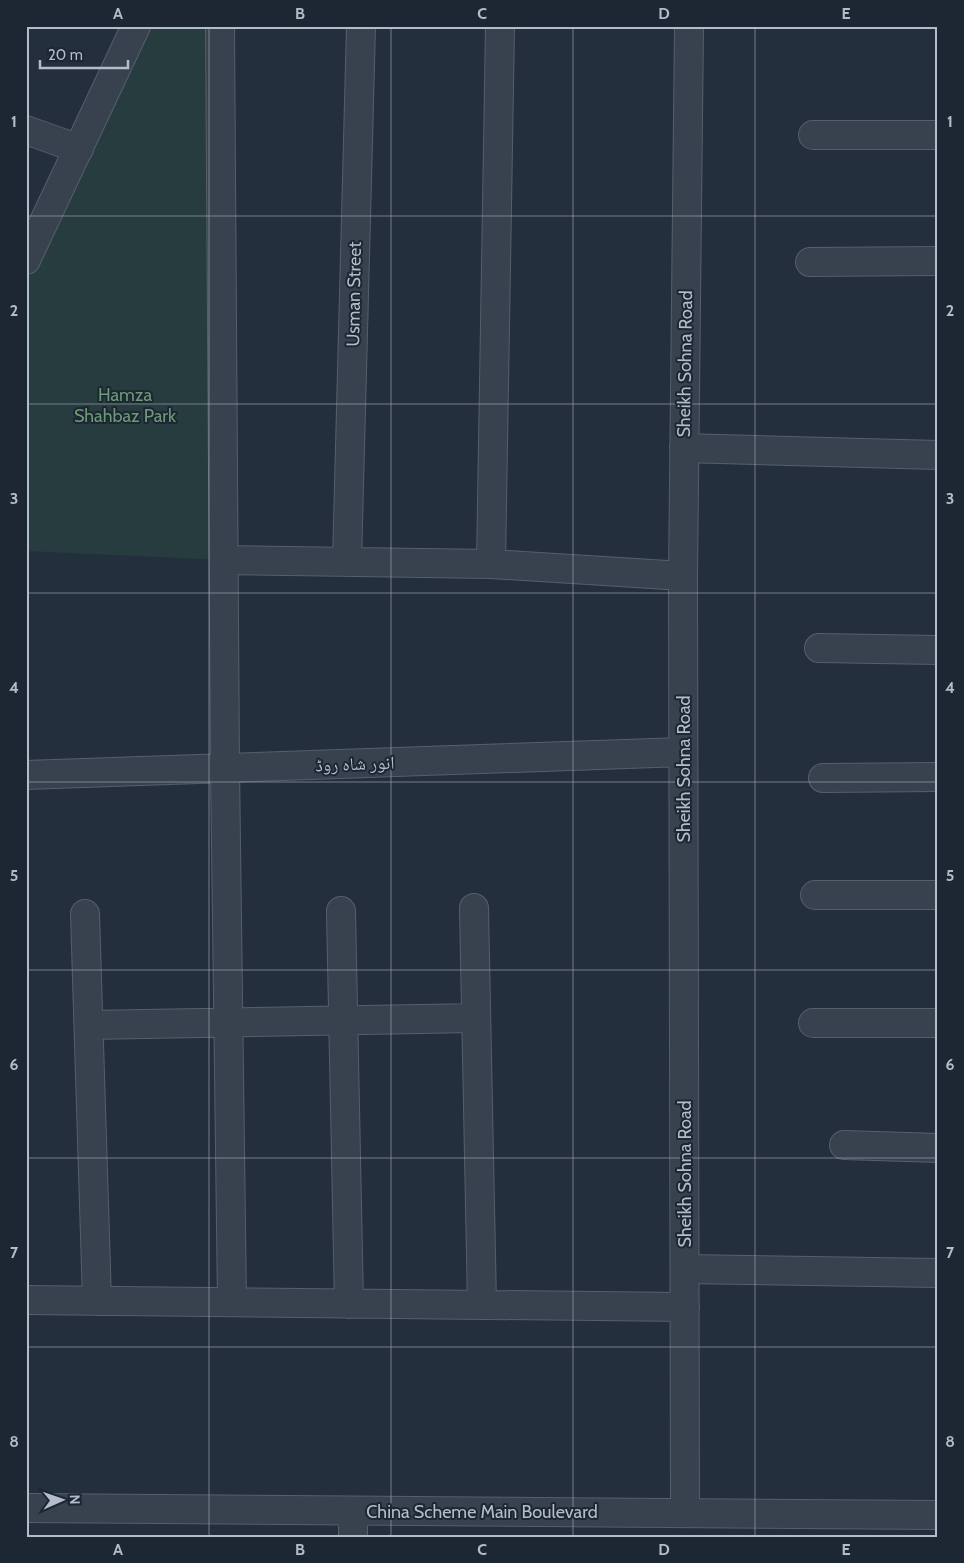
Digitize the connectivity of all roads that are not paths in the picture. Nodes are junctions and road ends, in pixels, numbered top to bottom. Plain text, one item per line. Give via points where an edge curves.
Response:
1 (136, 26) edge
2 (220, 26) edge
3 (361, 26) edge
4 (500, 26) edge
5 (689, 26) edge
6 (26, 130) edge
7 (813, 135) dead end
8 (938, 135) edge
9 (79, 149) junction
10 (26, 260) edge
11 (938, 261) edge
12 (810, 262) dead end
13 (684, 448) junction
14 (938, 455) edge
15 (224, 560) junction
16 (347, 562) junction
17 (491, 564) junction
18 (683, 576) junction
19 (819, 648) dead end
20 (938, 650) edge
21 (684, 752) junction
22 (225, 768) junction
23 (26, 775) edge
24 (938, 777) edge
25 (823, 778) dead end
26 (815, 895) dead end
27 (938, 895) edge
28 (474, 908) dead end
29 (341, 911) dead end
30 (85, 914) dead end
31 (475, 1018) junction
32 (344, 1021) junction
33 (813, 1023) dead end
34 (938, 1023) edge
35 (228, 1024) junction
36 (89, 1025) junction
37 (844, 1146) dead end
38 (938, 1148) edge
39 (685, 1269) junction
40 (938, 1273) edge
41 (26, 1300) edge
42 (97, 1301) junction
43 (232, 1302) junction
44 (349, 1304) junction
45 (482, 1305) junction
46 (686, 1307) junction
47 (26, 1508) edge
48 (685, 1513) junction
49 (938, 1515) edge
50 (353, 1524) edge
51 (883, 1526) edge

1 - 9 street
2 - 15 street
3 - 16 street, Usman Street
4 - 17 street
5 - 13 street, Sheikh Sohna Road
6 - 9 street
7 - 8 street
9 - 10 street
11 - 12 street
13 - 14 street
13 - 18 street, Sheikh Sohna Road
15 - 16 street
15 - 22 street
16 - 17 street
17 - 18 street
18 - 21 street, Sheikh Sohna Road
19 - 20 street
21 - 22 street, انور شاہ روڈ
21 - 39 street, Sheikh Sohna Road
22 - 23 street, انور شاہ روڈ
22 - 35 street
24 - 25 street
26 - 27 street
28 - 31 street
29 - 32 street
30 - 36 street
31 - 32 street
31 - 45 street
32 - 35 street
32 - 44 street
33 - 34 street
35 - 36 street
35 - 43 street
36 - 42 street
37 - 38 street
39 - 40 street
39 - 46 street, Sheikh Sohna Road
41 - 42 street
42 - 43 street
43 - 44 street
44 - 45 street
45 - 46 street
46 - 48 street, Sheikh Sohna Road
47 - 50 street, China Scheme Main Boulevard
48 - 50 street, China Scheme Main Boulevard
48 - 51 street, China Scheme Main Boulevard
49 - 51 street, China Scheme Main Boulevard

